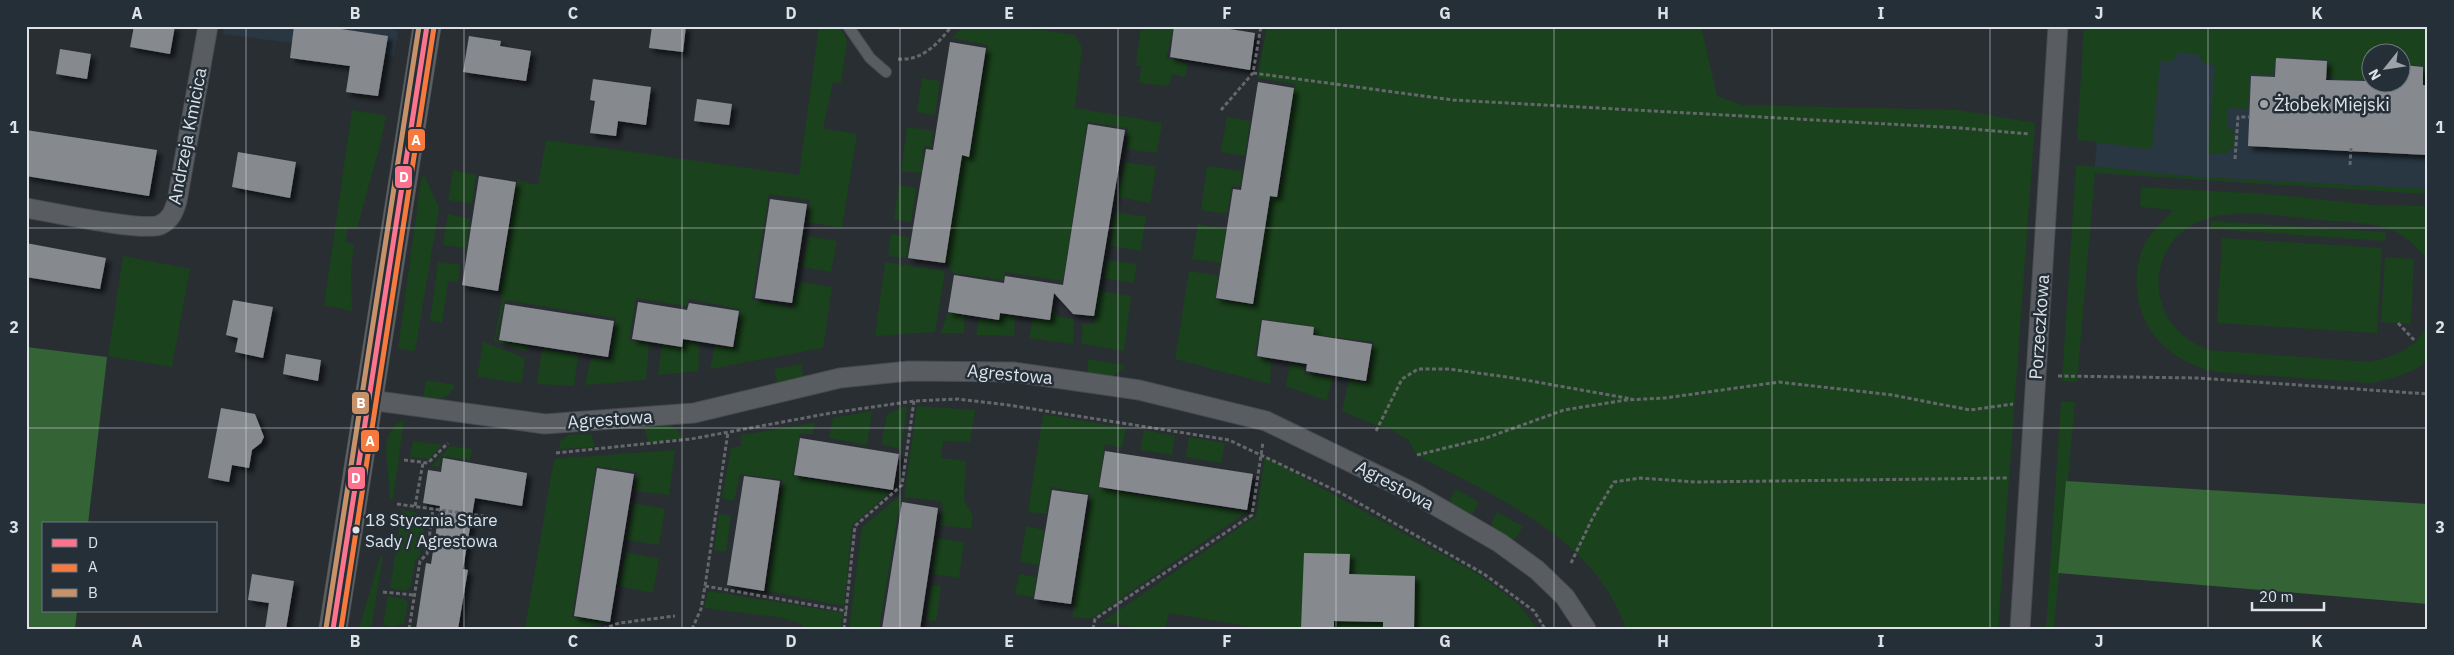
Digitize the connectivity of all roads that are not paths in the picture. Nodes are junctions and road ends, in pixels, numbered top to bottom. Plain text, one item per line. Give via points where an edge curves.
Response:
1 (208, 26) edge
2 (427, 26) edge
3 (848, 26) edge
4 (2058, 26) edge
5 (886, 72) dead end
6 (26, 208) edge
7 (370, 400) junction
8 (334, 629) edge
9 (1586, 629) edge
10 (2020, 629) edge

1 - 6 street, Andrzeja Kmicica via 177,201 169,219 160,225 136,226
2 - 7 main road
3 - 5 lane via 870,58
4 - 10 street, Porzeczkowa
7 - 8 main road
7 - 9 street, Agrestowa via 545,424 694,413 840,378 947,370 1014,372 1139,390 1266,421 1414,493 1500,543 1537,570 1565,597

